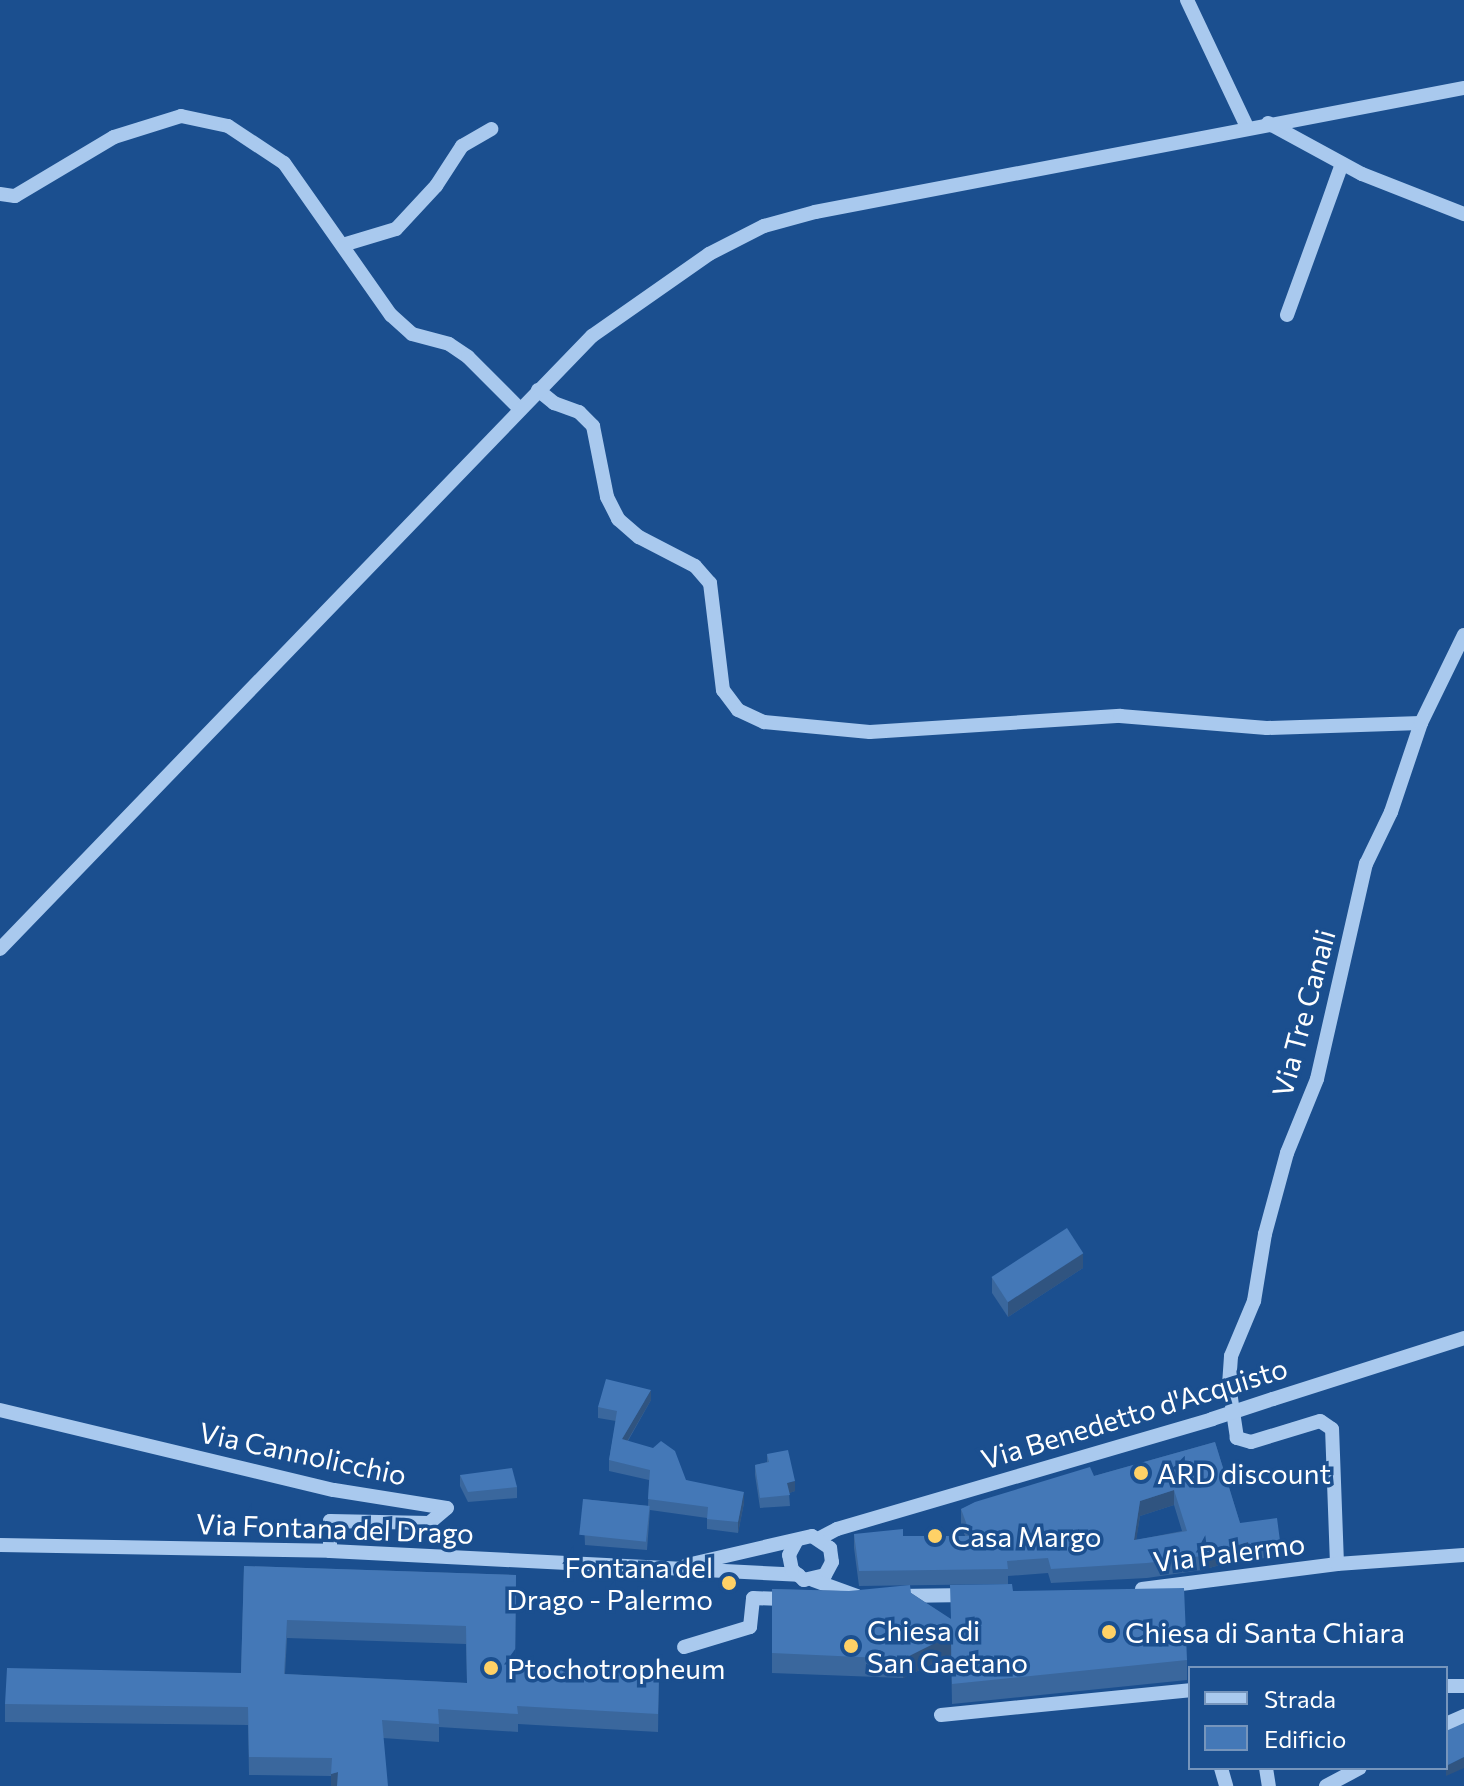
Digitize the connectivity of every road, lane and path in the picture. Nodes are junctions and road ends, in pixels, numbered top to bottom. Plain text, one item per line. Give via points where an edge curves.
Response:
1 (1187, 0) edge
2 (1464, 88) edge
3 (1268, 123) junction
4 (1247, 127) junction
5 (492, 129) dead end
6 (1342, 164) junction
7 (0, 194) edge
8 (1464, 214) edge
9 (346, 244) junction
10 (1287, 315) dead end
11 (538, 390) junction
12 (520, 409) junction
13 (1464, 635) edge
14 (1421, 723) junction
15 (0, 949) edge
16 (1464, 1338) edge
17 (0, 1410) edge
18 (820, 1538) junction
19 (796, 1542) junction
20 (0, 1545) edge
21 (330, 1551) junction
22 (1464, 1555) edge
23 (1337, 1564) junction
24 (667, 1570) junction
25 (798, 1575) junction
26 (813, 1580) junction
27 (1123, 1590) edge
28 (985, 1595) edge
29 (851, 1596) junction
30 (684, 1647) dead end
31 (1188, 1690) edge
32 (941, 1715) dead end
33 (1356, 1770) edge
34 (1326, 1786) edge

1 - 4 street
2 - 3 street
3 - 4 street
3 - 6 street
4 - 11 street via 764,226 709,254 592,336
5 - 9 street via 462,146 436,186 396,229
6 - 8 street
6 - 10 street
7 - 9 street via 15,196 114,137 181,116 228,126 284,163
9 - 12 street via 391,315 412,334 449,344 468,357
11 - 12 street
11 - 14 street via 579,412 593,426 607,497 618,519 639,537 695,566 710,583 723,690 738,710 764,722 870,732 1120,716 1267,728
12 - 15 street
13 - 14 street, Via Tre Canali
14 - 23 street, Via Tre Canali via 1391,812 1366,864 1317,1079 1287,1153 1254,1301 1231,1356 1237,1438 1251,1442 1320,1421 1332,1429
16 - 18 street, Via Benedetto d'Acquisto, bridge
17 - 21 street, Via Cannolicchio via 334,1490 447,1508 429,1523 330,1521
18 - 19 street
18 - 26 street via 830,1548 832,1562 825,1575
19 - 24 street, Via Fontana del Drago
19 - 25 street via 789,1563
20 - 21 street, Via Fontana del Drago
21 - 24 street, Via Fontana del Drago
22 - 23 street, Via Palermo
23 - 27 street, Via Palermo
24 - 25 street, Via Fontana del Drago
25 - 26 street
26 - 29 street
28 - 29 street
29 - 30 street via 849,1601 753,1598 750,1627
31 - 32 street
33 - 34 street

